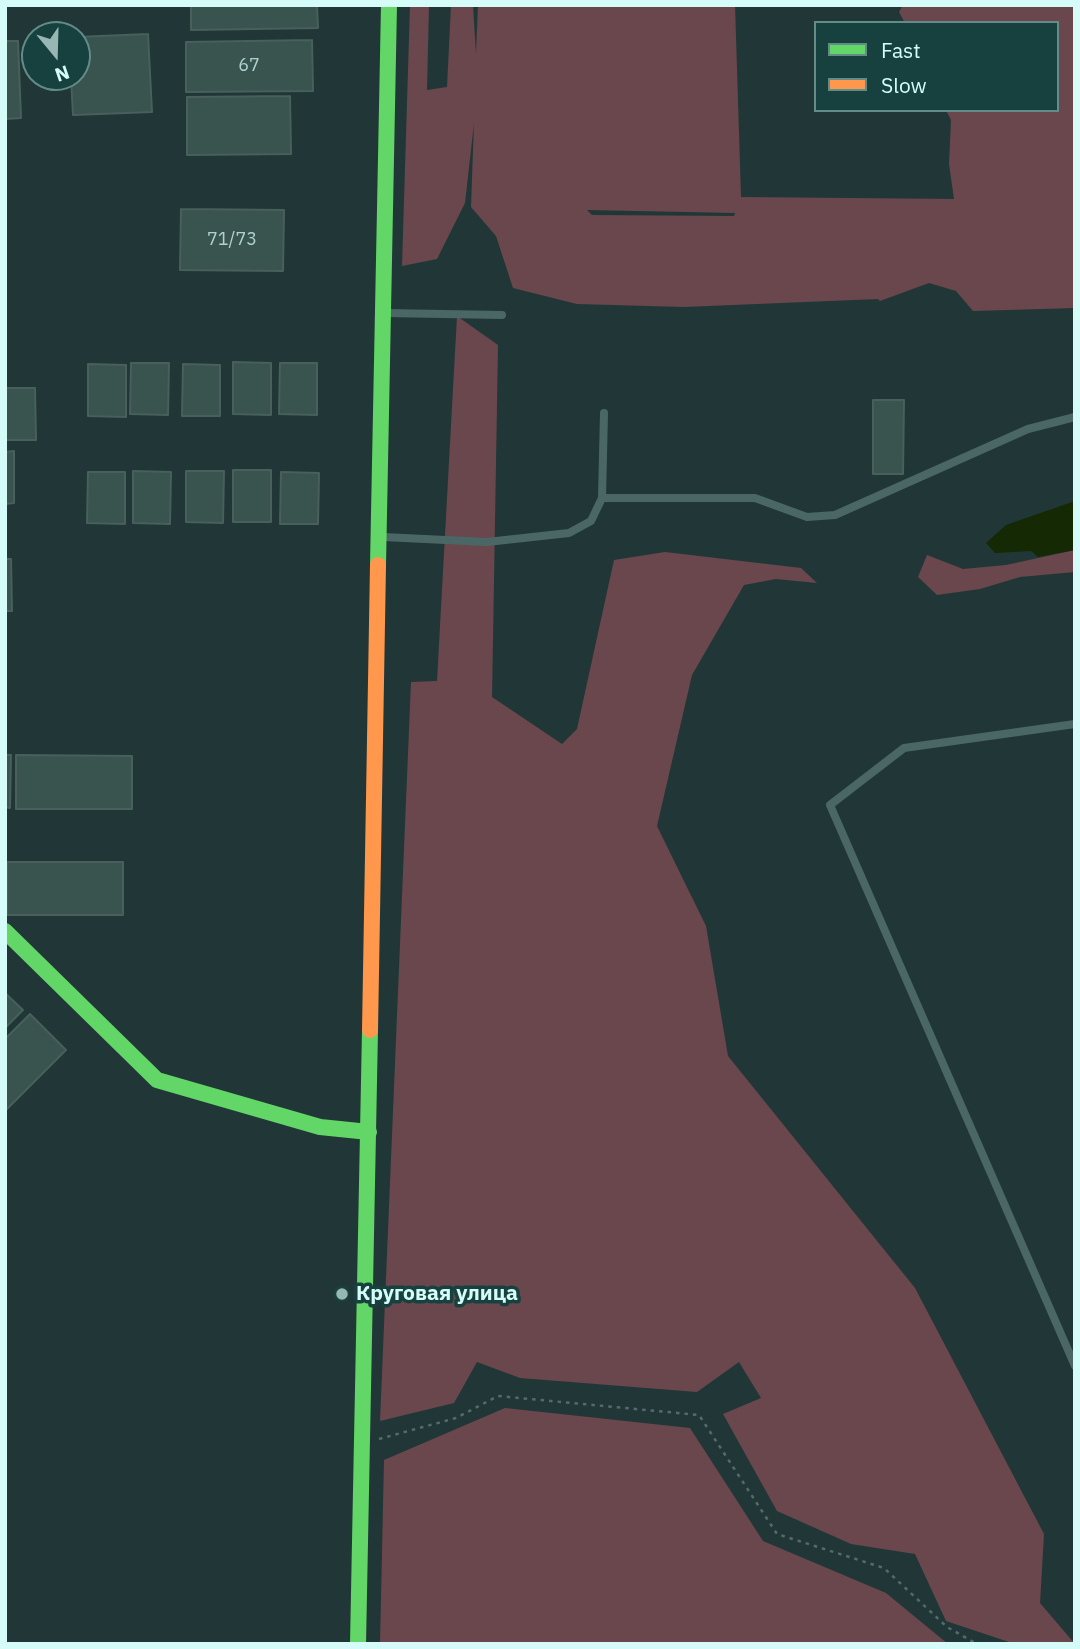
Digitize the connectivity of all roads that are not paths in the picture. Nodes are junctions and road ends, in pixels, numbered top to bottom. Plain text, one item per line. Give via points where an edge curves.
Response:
1 (389, 5) edge
2 (382, 313) junction
3 (502, 315) dead end
4 (604, 413) dead end
5 (1075, 417) edge
6 (602, 498) junction
7 (380, 537) junction
8 (1075, 724) edge
9 (5, 931) edge
10 (369, 1132) junction
11 (1075, 1366) edge
12 (358, 1644) edge

1 - 2 main road
2 - 3 lane
2 - 7 main road
4 - 6 lane
5 - 6 lane via 1028,429 835,515 807,517 755,498
6 - 7 lane via 591,521 569,533 487,542
7 - 10 main road
8 - 11 lane via 904,748 830,805
9 - 10 main road via 157,1080 320,1127
10 - 12 main road

